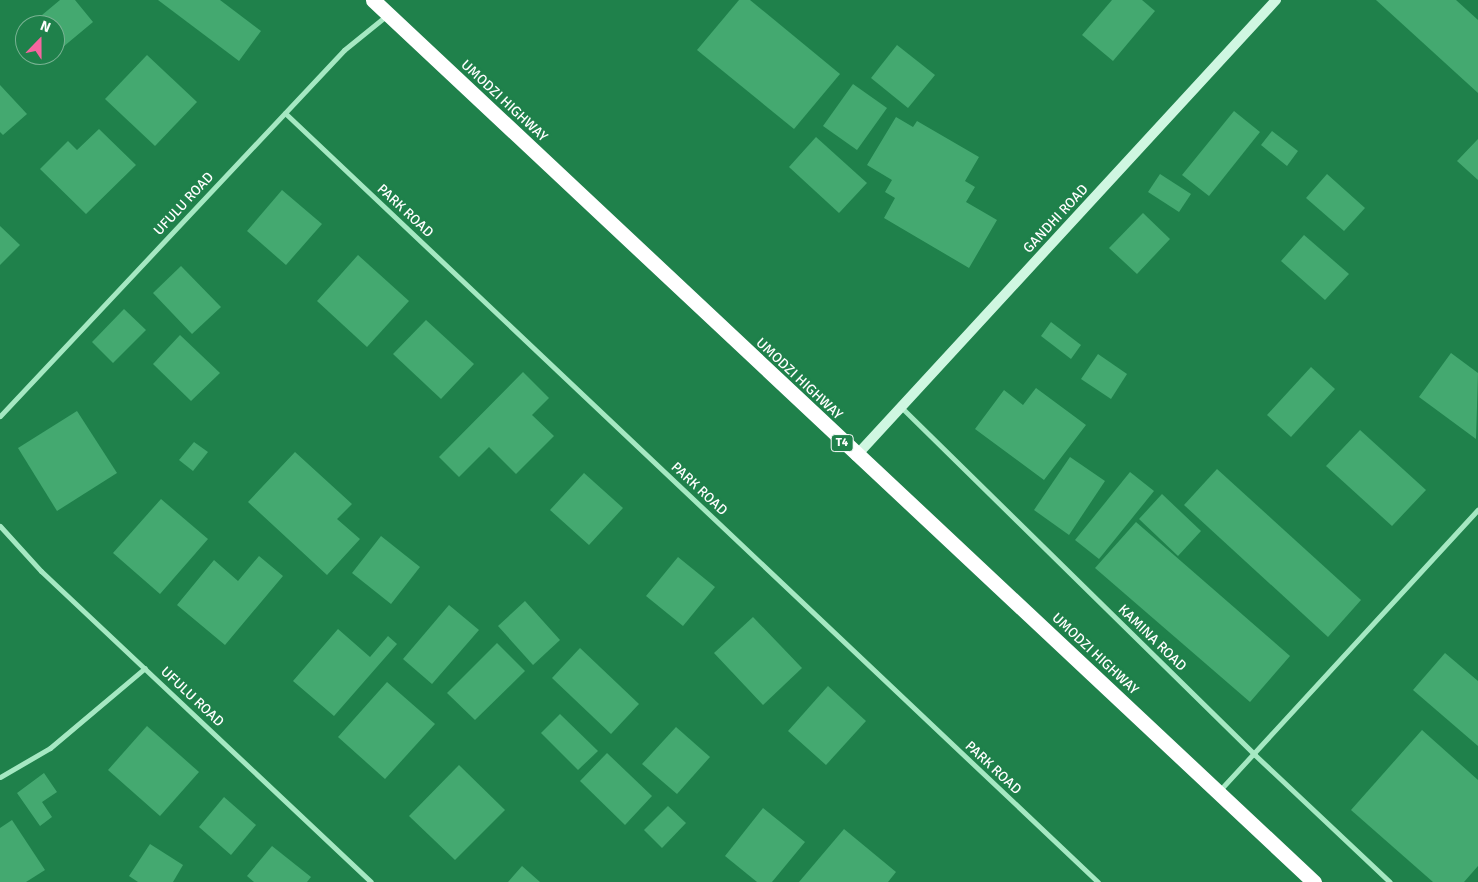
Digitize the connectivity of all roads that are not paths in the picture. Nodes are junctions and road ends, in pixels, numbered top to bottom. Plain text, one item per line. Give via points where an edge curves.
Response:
1 (373, 0) edge
2 (1276, 0) edge
3 (389, 14) junction
4 (285, 113) junction
5 (901, 407) junction
6 (0, 416) edge
7 (856, 456) junction
8 (1478, 509) edge
9 (0, 526) edge
10 (145, 668) junction
11 (1255, 755) junction
12 (0, 777) edge
13 (1219, 790) junction
14 (371, 882) edge
15 (1098, 882) edge
16 (1314, 882) edge
17 (1390, 882) edge

1 - 3 highway, UMODZI HIGHWAY / T4
2 - 5 street, GANDHI ROAD
3 - 4 street, UFULU ROAD via 344,50
3 - 7 highway, UMODZI HIGHWAY / T4
4 - 6 street, UFULU ROAD
4 - 15 street, PARK ROAD
5 - 7 street, GANDHI ROAD
5 - 11 street, KAMINA ROAD
7 - 13 highway, UMODZI HIGHWAY / T4
8 - 11 street
9 - 10 street, UFULU ROAD via 41,571
10 - 12 street via 50,748
10 - 14 street, UFULU ROAD
11 - 13 street
11 - 17 street, KAMINA ROAD
13 - 16 highway, UMODZI HIGHWAY / T4

